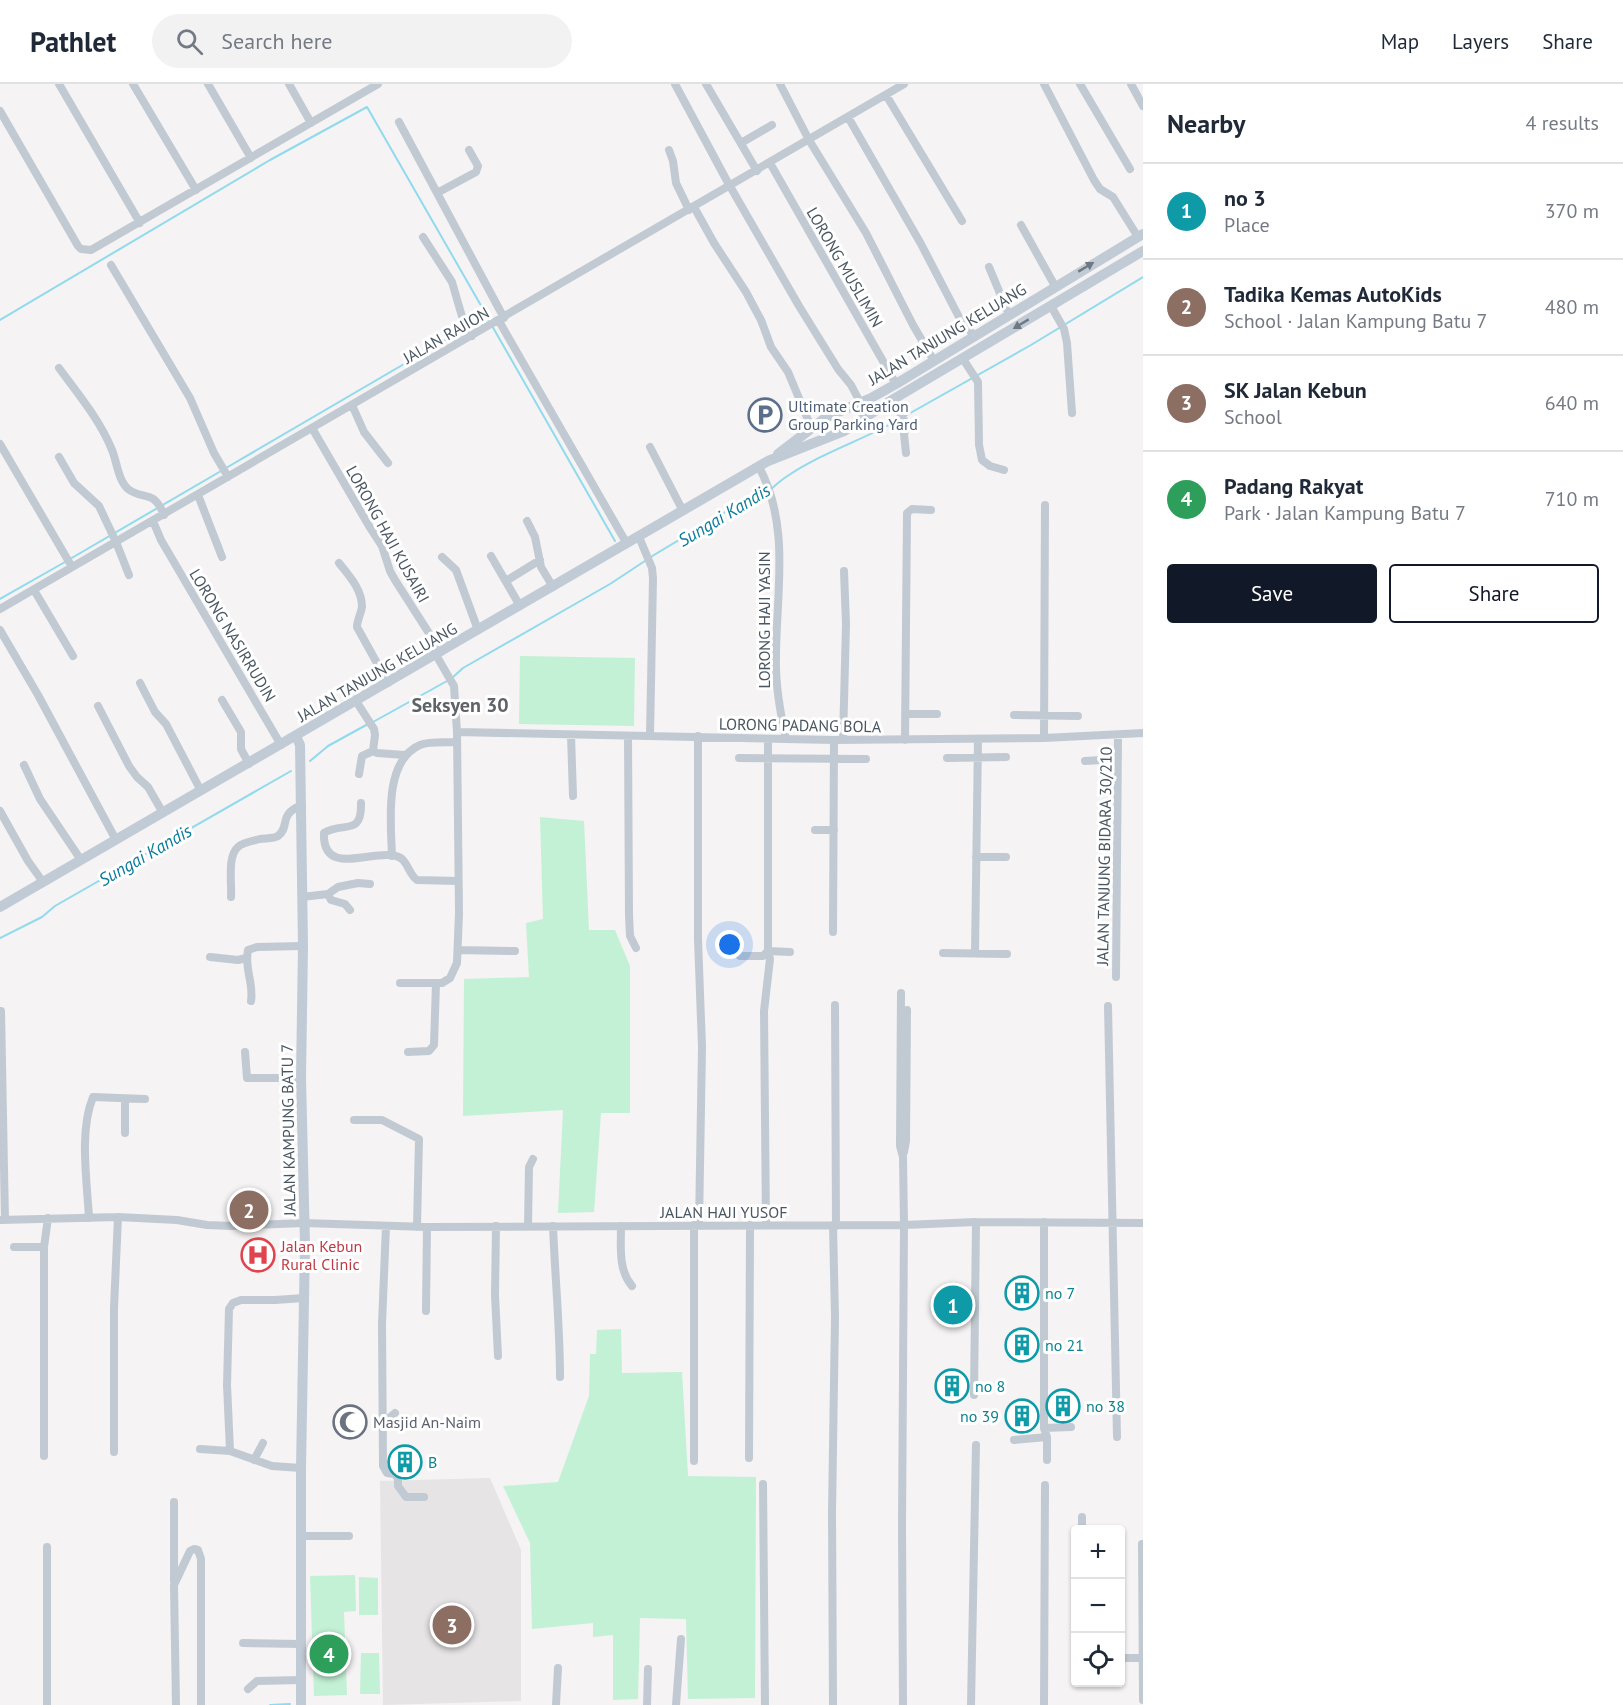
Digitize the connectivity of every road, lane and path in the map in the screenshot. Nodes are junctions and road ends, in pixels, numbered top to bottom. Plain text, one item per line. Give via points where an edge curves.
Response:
1 (59, 84) edge
2 (133, 84) edge
3 (208, 84) edge
4 (289, 84) edge
5 (378, 84) edge
6 (675, 84) edge
7 (706, 84) edge
8 (780, 84) edge
9 (904, 84) edge
10 (1044, 84) edge
11 (1080, 84) edge
12 (1131, 84) edge
13 (368, 87) edge
14 (886, 95) junction
15 (1143, 106) edge
16 (0, 111) edge
17 (849, 117) junction
18 (399, 122) dead end
19 (311, 123) junction
20 (772, 125) dead end
21 (808, 137) junction
22 (741, 144) junction
23 (469, 150) dead end
24 (669, 150) dead end
25 (251, 158) junction
26 (770, 163) junction
27 (1130, 170) dead end
28 (757, 171) junction
29 (729, 184) junction
30 (196, 190) junction
31 (437, 193) junction
32 (691, 208) junction
33 (962, 221) dead end
34 (140, 222) junction
35 (1021, 225) dead end
36 (1140, 235) edge
37 (423, 237) dead end
38 (1143, 251) edge
39 (111, 265) dead end
40 (988, 267) dead end
41 (1055, 286) junction
42 (1051, 306) junction
43 (1009, 315) junction
44 (497, 320) junction
45 (471, 334) junction
46 (975, 337) junction
47 (934, 361) junction
48 (966, 362) junction
49 (59, 368) dead end
50 (896, 384) junction
51 (860, 402) junction
52 (352, 405) junction
53 (896, 405) junction
54 (1072, 413) dead end
55 (868, 416) junction
56 (812, 427) junction
57 (313, 430) junction
58 (0, 444) edge
59 (650, 447) dead end
60 (906, 453) dead end
61 (59, 457) dead end
62 (388, 462) dead end
63 (764, 464) junction
64 (1004, 470) dead end
65 (227, 476) junction
66 (198, 495) junction
67 (1045, 505) dead end
68 (930, 510) dead end
69 (683, 511) junction
70 (163, 514) junction
71 (527, 520) dead end
72 (153, 521) junction
73 (639, 537) junction
74 (115, 540) junction
75 (627, 544) junction
76 (491, 556) dead end
77 (222, 557) dead end
78 (442, 557) dead end
79 (540, 560) junction
80 (69, 563) junction
81 (339, 563) dead end
82 (844, 571) dead end
83 (129, 575) dead end
84 (506, 581) junction
85 (553, 586) junction
86 (36, 595) junction
87 (520, 606) junction
88 (0, 609) edge
89 (0, 630) edge
90 (478, 630) junction
91 (438, 653) junction
92 (73, 656) dead end
93 (140, 683) dead end
94 (388, 683) junction
95 (222, 700) dead end
96 (356, 701) junction
97 (98, 706) dead end
98 (906, 714) junction
99 (937, 714) dead end
100 (1014, 715) dead end
101 (1045, 716) junction
102 (1078, 716) dead end
103 (457, 732) junction
104 (1143, 733) edge
105 (571, 735) junction
106 (1118, 735) junction
107 (296, 736) junction
108 (628, 736) junction
109 (650, 736) junction
110 (698, 736) junction
111 (1044, 738) junction
112 (768, 739) junction
113 (786, 739) junction
114 (838, 740) junction
115 (905, 740) junction
116 (978, 740) junction
117 (457, 742) junction
118 (281, 745) junction
119 (373, 751) junction
120 (405, 755) junction
121 (1006, 757) dead end
122 (739, 758) dead end
123 (768, 758) junction
124 (834, 758) junction
125 (947, 758) dead end
126 (977, 758) junction
127 (866, 759) dead end
128 (1118, 759) junction
129 (1085, 761) dead end
130 (249, 764) junction
131 (24, 765) dead end
132 (359, 774) dead end
133 (201, 791) junction
134 (573, 796) dead end
135 (361, 803) dead end
136 (302, 805) junction
137 (161, 809) junction
138 (0, 812) edge
139 (815, 830) dead end
140 (834, 830) junction
141 (116, 840) junction
142 (392, 856) junction
143 (976, 857) junction
144 (1006, 857) dead end
145 (81, 860) junction
146 (458, 881) junction
147 (43, 882) junction
148 (370, 884) dead end
149 (328, 894) junction
150 (231, 897) dead end
151 (302, 897) junction
152 (0, 907) edge
153 (350, 910) dead end
154 (833, 932) dead end
155 (303, 946) junction
156 (636, 948) dead end
157 (458, 950) junction
158 (515, 951) dead end
159 (768, 951) junction
160 (790, 952) dead end
161 (943, 953) dead end
162 (975, 953) junction
163 (1007, 954) dead end
164 (740, 956) dead end
165 (210, 957) dead end
166 (246, 958) junction
167 (1116, 977) dead end
168 (400, 983) dead end
169 (436, 983) junction
170 (901, 993) dead end
171 (252, 1001) dead end
172 (835, 1005) dead end
173 (1108, 1006) dead end
174 (907, 1010) dead end
175 (1, 1011) edge
176 (245, 1052) dead end
177 (408, 1052) dead end
178 (301, 1078) junction
179 (124, 1099) junction
180 (145, 1099) dead end
181 (354, 1120) dead end
182 (125, 1133) dead end
183 (903, 1157) junction
184 (532, 1159) dead end
185 (118, 1217) junction
186 (48, 1218) junction
187 (89, 1218) junction
188 (3, 1220) edge
189 (976, 1222) junction
190 (1044, 1222) junction
191 (304, 1223) junction
192 (1113, 1223) junction
193 (1143, 1223) edge
194 (697, 1225) junction
195 (750, 1225) junction
196 (766, 1225) junction
197 (386, 1226) junction
198 (496, 1226) junction
199 (528, 1226) junction
200 (621, 1226) junction
201 (835, 1226) junction
202 (904, 1226) junction
203 (417, 1227) junction
204 (427, 1227) junction
205 (553, 1227) junction
206 (14, 1247) dead end
207 (44, 1247) junction
208 (632, 1286) dead end
209 (304, 1298) junction
210 (426, 1311) dead end
211 (498, 1356) dead end
212 (560, 1377) dead end
213 (974, 1395) dead end
214 (395, 1413) dead end
215 (382, 1424) junction
216 (1071, 1427) dead end
217 (1044, 1428) junction
218 (1047, 1437) junction
219 (1117, 1437) dead end
220 (1014, 1440) dead end
221 (263, 1443) dead end
222 (976, 1445) dead end
223 (201, 1449) dead end
224 (230, 1451) junction
225 (114, 1452) dead end
226 (44, 1456) dead end
227 (749, 1458) dead end
228 (254, 1460) junction
229 (694, 1461) dead end
230 (1047, 1461) dead end
231 (301, 1468) junction
232 (763, 1484) dead end
233 (1045, 1485) dead end
234 (424, 1497) dead end
235 (174, 1502) dead end
236 (1083, 1517) dead end
237 (1082, 1525) edge
238 (300, 1536) junction
239 (349, 1536) dead end
240 (1142, 1545) edge
241 (47, 1547) dead end
242 (174, 1585) junction
243 (681, 1639) dead end
244 (243, 1643) dead end
245 (301, 1644) junction
246 (1125, 1658) edge
247 (1142, 1658) edge
248 (558, 1668) dead end
249 (648, 1669) dead end
250 (301, 1680) junction
251 (248, 1689) dead end
252 (1143, 1700) edge
253 (176, 1703) edge
254 (201, 1704) edge
255 (47, 1705) edge
256 (301, 1705) edge
257 (556, 1705) edge
258 (647, 1705) edge
259 (676, 1705) edge
260 (765, 1705) edge
261 (833, 1705) edge
262 (903, 1705) edge
263 (971, 1705) edge
264 (1044, 1705) edge

1 - 34 street
2 - 30 street
3 - 25 street
4 - 19 street
5 - 13 street
6 - 29 street
7 - 22 street
8 - 21 street
9 - 14 street, JALAN RAJION
10 - 36 street via 1094,180 1113,197
11 - 27 street
12 - 15 street
13 - 19 street
14 - 17 street, JALAN RAJION
14 - 33 street
16 - 34 street via 81,249 91,250
17 - 21 street, JALAN RAJION
17 - 46 street via 959,317
18 - 31 street
19 - 25 street
20 - 22 street
21 - 26 street, JALAN RAJION
21 - 47 street via 866,233
22 - 28 street
23 - 31 street via 478,166 476,172
24 - 32 street via 676,183
25 - 30 street
26 - 28 street, JALAN RAJION
26 - 50 street, LORONG MUSLIMIN
28 - 29 street, JALAN RAJION
29 - 32 street, JALAN RAJION
29 - 51 street
30 - 34 street
31 - 44 street via 494,300
32 - 44 street, JALAN RAJION
32 - 56 street via 747,292
35 - 41 street
41 -> 36 main road, JALAN TANJUNG KELUANG
37 - 45 street via 452,282
38 - 42 main road, JALAN TANJUNG KELUANG
39 - 65 street via 190,398
40 - 43 street
41 - 43 main road, JALAN TANJUNG KELUANG
42 -> 48 main road, JALAN TANJUNG KELUANG
42 - 54 street via 1067,343
43 - 46 main road, JALAN TANJUNG KELUANG
44 - 45 street, JALAN RAJION
44 - 75 street
45 - 52 street, JALAN RAJION
46 - 47 main road, JALAN TANJUNG KELUANG
47 - 50 main road, JALAN TANJUNG KELUANG
48 - 53 main road, JALAN TANJUNG KELUANG
48 - 64 street via 978,382 982,460
49 - 70 street via 89,409 128,489 149,495
50 - 51 main road, JALAN TANJUNG KELUANG
51 - 55 main road via 836,417 834,427 838,429
51 - 56 main road, JALAN TANJUNG KELUANG
52 - 57 street, JALAN RAJION
52 - 62 street via 364,432
53 - 55 main road, JALAN TANJUNG KELUANG
53 - 60 street via 906,421
55 - 63 main road, JALAN TANJUNG KELUANG via 844,431
56 - 63 main road, JALAN TANJUNG KELUANG
57 - 65 street, JALAN RAJION
57 - 91 street, LORONG HAJI KUSAIRI via 382,546 390,571
58 - 80 street
59 - 69 street
61 - 74 street via 74,483 99,506
63 - 69 main road, JALAN TANJUNG KELUANG
63 - 113 street, LORONG HAJI YASIN via 780,555 776,686
65 - 66 street, JALAN RAJION
66 - 70 street, JALAN RAJION
66 - 77 street
67 - 101 street
68 - 98 street via 912,509 908,513
69 - 73 main road, JALAN TANJUNG KELUANG
70 - 72 street, JALAN RAJION
71 - 79 street via 536,537
72 - 74 street, JALAN RAJION
72 - 118 street, LORONG NASIRRUDIN via 160,540
73 - 75 main road, JALAN TANJUNG KELUANG
73 - 109 street via 652,568
74 - 80 street, JALAN RAJION
74 - 83 street
75 - 85 main road, JALAN TANJUNG KELUANG
76 - 84 street
78 - 90 street via 456,570
79 - 84 street
79 - 85 street
80 - 86 street, JALAN RAJION
81 - 94 street via 356,585 362,609 357,627
82 - 114 street via 846,624
84 - 87 street
85 - 87 main road, JALAN TANJUNG KELUANG
86 - 88 street, JALAN RAJION
86 - 92 street
87 - 90 main road, JALAN TANJUNG KELUANG
89 - 141 street
90 - 91 main road, JALAN TANJUNG KELUANG
91 - 94 main road, JALAN TANJUNG KELUANG
91 - 103 street, LORONG HAJI KUSAIRI via 454,686
93 - 133 street
94 - 96 main road, JALAN TANJUNG KELUANG
95 - 130 street via 241,732 241,749
96 - 107 main road, JALAN TANJUNG KELUANG
96 - 119 street via 374,729
97 - 137 street via 129,766
98 - 99 street
98 - 115 street
100 - 101 street
101 - 102 street
101 - 111 street
103 - 105 street, LORONG PADANG BOLA
103 - 117 street
104 - 106 street, LORONG PADANG BOLA
105 - 108 street, LORONG PADANG BOLA
105 - 134 street
106 - 111 street, LORONG PADANG BOLA
106 - 128 street, JALAN TANJUNG BIDARA 30/210
107 - 118 main road, JALAN TANJUNG KELUANG
107 - 136 main road, JALAN KAMPUNG BATU 7 via 300,745
108 - 109 street, LORONG PADANG BOLA
108 - 156 street via 629,915 630,936
109 - 110 street, LORONG PADANG BOLA
110 - 112 street, LORONG PADANG BOLA
110 - 194 street via 702,1047
111 - 116 street, LORONG PADANG BOLA
112 - 113 street, LORONG PADANG BOLA
112 - 123 street
113 - 114 street, LORONG PADANG BOLA
114 - 115 street, LORONG PADANG BOLA
114 - 124 street
115 - 116 street, LORONG PADANG BOLA
116 - 126 street
117 - 120 street via 423,744
117 - 146 street
118 - 130 main road, JALAN TANJUNG KELUANG
119 - 120 street
119 - 132 street via 362,756
120 - 142 street via 391,795
121 - 126 street
122 - 123 street
123 - 124 street
123 - 159 street
124 - 127 street
124 - 140 street
125 - 126 street
126 - 143 street
128 - 129 street
128 - 167 street, JALAN TANJUNG BIDARA 30/210
130 - 133 main road, JALAN TANJUNG KELUANG
131 - 145 street via 40,799
133 - 137 main road, JALAN TANJUNG KELUANG
135 - 142 street via 356,825 324,833 329,853 342,859
136 - 150 street via 285,815 277,836 237,847 233,854
136 - 151 main road, JALAN KAMPUNG BATU 7
137 - 141 main road, JALAN TANJUNG KELUANG
138 - 147 street
139 - 140 street
140 - 154 street
141 - 145 main road, JALAN TANJUNG KELUANG
142 - 146 street via 405,862 417,880
143 - 144 street
143 - 162 street
145 - 147 main road, JALAN TANJUNG KELUANG
146 - 157 street
147 - 152 main road, JALAN TANJUNG KELUANG
148 - 149 street via 338,887
149 - 151 street
149 - 153 street via 331,900
151 - 155 main road, JALAN KAMPUNG BATU 7
155 - 166 street via 257,947 248,950
155 - 178 main road, JALAN KAMPUNG BATU 7
157 - 158 street
157 - 169 street via 455,971 450,978
159 - 160 street
159 - 164 street via 763,956
159 - 196 street via 764,1011
161 - 162 street
162 - 163 street
165 - 166 street
166 - 171 street
168 - 169 street
169 - 177 street via 434,1045 429,1051
170 - 183 street
172 - 201 street
173 - 192 street
174 - 183 street
175 - 188 street
176 - 178 street via 247,1078
178 - 191 main road, JALAN KAMPUNG BATU 7
179 - 180 street
179 - 182 street
179 - 187 street via 93,1097 88,1111
181 - 203 street via 382,1120 420,1139
183 - 202 street
184 - 199 street
185 - 187 street, JALAN HAJI YUSOF
185 - 191 street, JALAN HAJI YUSOF via 232,1227
185 - 225 street
186 - 187 street, JALAN HAJI YUSOF
186 - 188 street, JALAN HAJI YUSOF
186 - 207 street
189 - 190 street, JALAN HAJI YUSOF
189 - 202 street, JALAN HAJI YUSOF
189 - 213 street
190 - 192 street, JALAN HAJI YUSOF
190 - 217 street
191 - 197 street, JALAN HAJI YUSOF
191 - 209 main road, JALAN KAMPUNG BATU 7
192 - 193 street, JALAN HAJI YUSOF
192 - 219 street
194 - 195 street, JALAN HAJI YUSOF
194 - 200 street, JALAN HAJI YUSOF
194 - 229 street
195 - 196 street, JALAN HAJI YUSOF
195 - 227 street
196 - 201 street, JALAN HAJI YUSOF
197 - 203 street, JALAN HAJI YUSOF
197 - 215 street
198 - 199 street, JALAN HAJI YUSOF
198 - 204 street, JALAN HAJI YUSOF
198 - 211 street
199 - 205 street, JALAN HAJI YUSOF
200 - 205 street, JALAN HAJI YUSOF
200 - 208 street via 622,1259 626,1279
201 - 202 street, JALAN HAJI YUSOF
201 - 261 street
202 - 262 street
203 - 204 street, JALAN HAJI YUSOF
204 - 210 street
205 - 212 street
206 - 207 street
207 - 226 street
209 - 224 street via 241,1300 229,1309
209 - 231 main road, JALAN KAMPUNG BATU 7
214 - 215 street
215 - 234 street via 383,1466 387,1473 398,1478 398,1486 406,1497
216 - 217 street
217 - 218 street
218 - 220 street
218 - 230 street
221 - 228 street
222 - 263 street
223 - 224 street
224 - 228 street
228 - 231 street
231 - 238 main road, JALAN KAMPUNG BATU 7
232 - 260 street
233 - 264 street
235 - 242 street
236 - 237 street
238 - 239 street
238 - 245 main road, JALAN KAMPUNG BATU 7
240 - 247 street
241 - 255 street
242 - 253 street
242 - 254 street via 190,1551 198,1551
243 - 259 street
244 - 245 street
245 - 250 main road, JALAN KAMPUNG BATU 7
246 - 247 street
247 - 252 street
248 - 257 street
249 - 258 street
250 - 251 street via 257,1681
250 - 256 main road, JALAN KAMPUNG BATU 7

